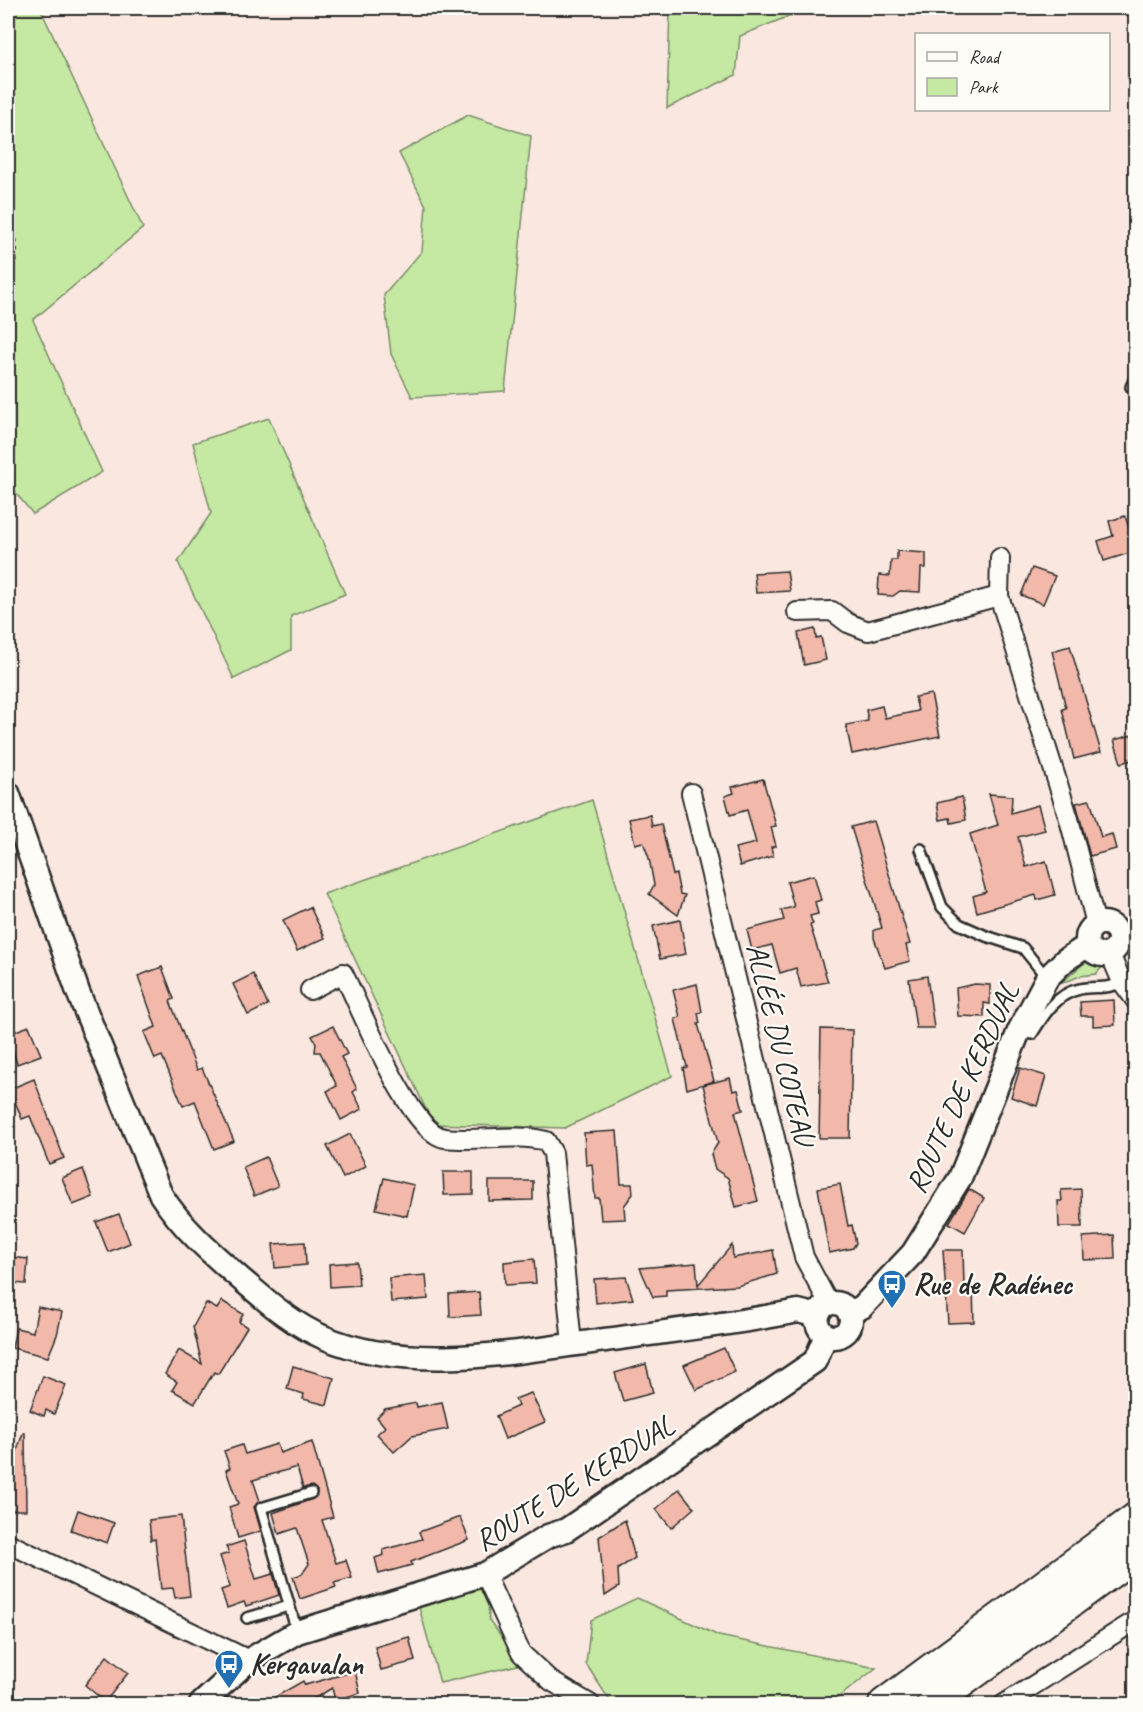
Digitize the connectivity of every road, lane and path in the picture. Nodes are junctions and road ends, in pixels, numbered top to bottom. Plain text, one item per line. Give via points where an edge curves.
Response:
1 (8, 213) edge
2 (8, 279) edge
3 (1136, 376) edge
4 (1131, 387) dead end
5 (1000, 558) dead end
6 (999, 596) junction
7 (797, 612) dead end
8 (8, 793) edge
9 (691, 793) dead end
10 (921, 849) dead end
11 (1096, 924) junction
12 (1126, 928) edge
13 (1087, 946) junction
14 (1110, 954) junction
15 (1047, 978) junction
16 (1122, 982) junction
17 (310, 990) dead end
18 (1136, 1001) edge
19 (1019, 1031) junction
20 (830, 1317) junction
21 (572, 1344) junction
22 (310, 1493) dead end
23 (1136, 1518) edge
24 (8, 1543) edge
25 (1136, 1554) edge
26 (484, 1574) junction
27 (289, 1606) junction
28 (247, 1617) dead end
29 (1136, 1620) edge
30 (297, 1632) junction
31 (249, 1660) junction
32 (201, 1704) edge
33 (590, 1704) edge
34 (884, 1704) edge
35 (932, 1704) edge
36 (1004, 1704) edge

1 - 2 path via 17,260
3 - 4 lane
5 - 6 street
6 - 7 street via 868,630 832,612
6 - 11 street
8 - 21 street via 78,992 161,1195 177,1220 200,1244 279,1312 322,1336 360,1350 445,1358
9 - 20 street, ALLÉE DU COTEAU via 804,1257
10 - 15 lane via 942,907 959,924 1023,948
11 - 12 street
11 - 13 street via 1086,936
12 - 14 street
13 - 14 street via 1095,954
13 - 15 street, ROUTE DE KERDUAL
14 - 16 street
15 - 19 street, ROUTE DE KERDUAL
16 - 18 street
16 - 19 lane via 1111,988 1077,989 1049,1007 1032,1034
17 - 21 street via 343,973 406,1102 426,1130 443,1138 530,1137 546,1142 554,1153
19 - 20 street, ROUTE DE KERDUAL via 960,1178 913,1253 862,1306
20 - 21 street via 798,1311
20 - 26 street, ROUTE DE KERDUAL via 815,1361 566,1530 548,1536
22 - 27 lane via 261,1508
23 - 34 highway
24 - 31 street
25 - 35 highway
26 - 30 street, ROUTE DE KERDUAL
26 - 33 street via 521,1653 551,1681
27 - 28 lane
27 - 30 lane
29 - 36 street
30 - 31 street, ROUTE DE KERDUAL
31 - 32 street, ROUTE DE KERDUAL

